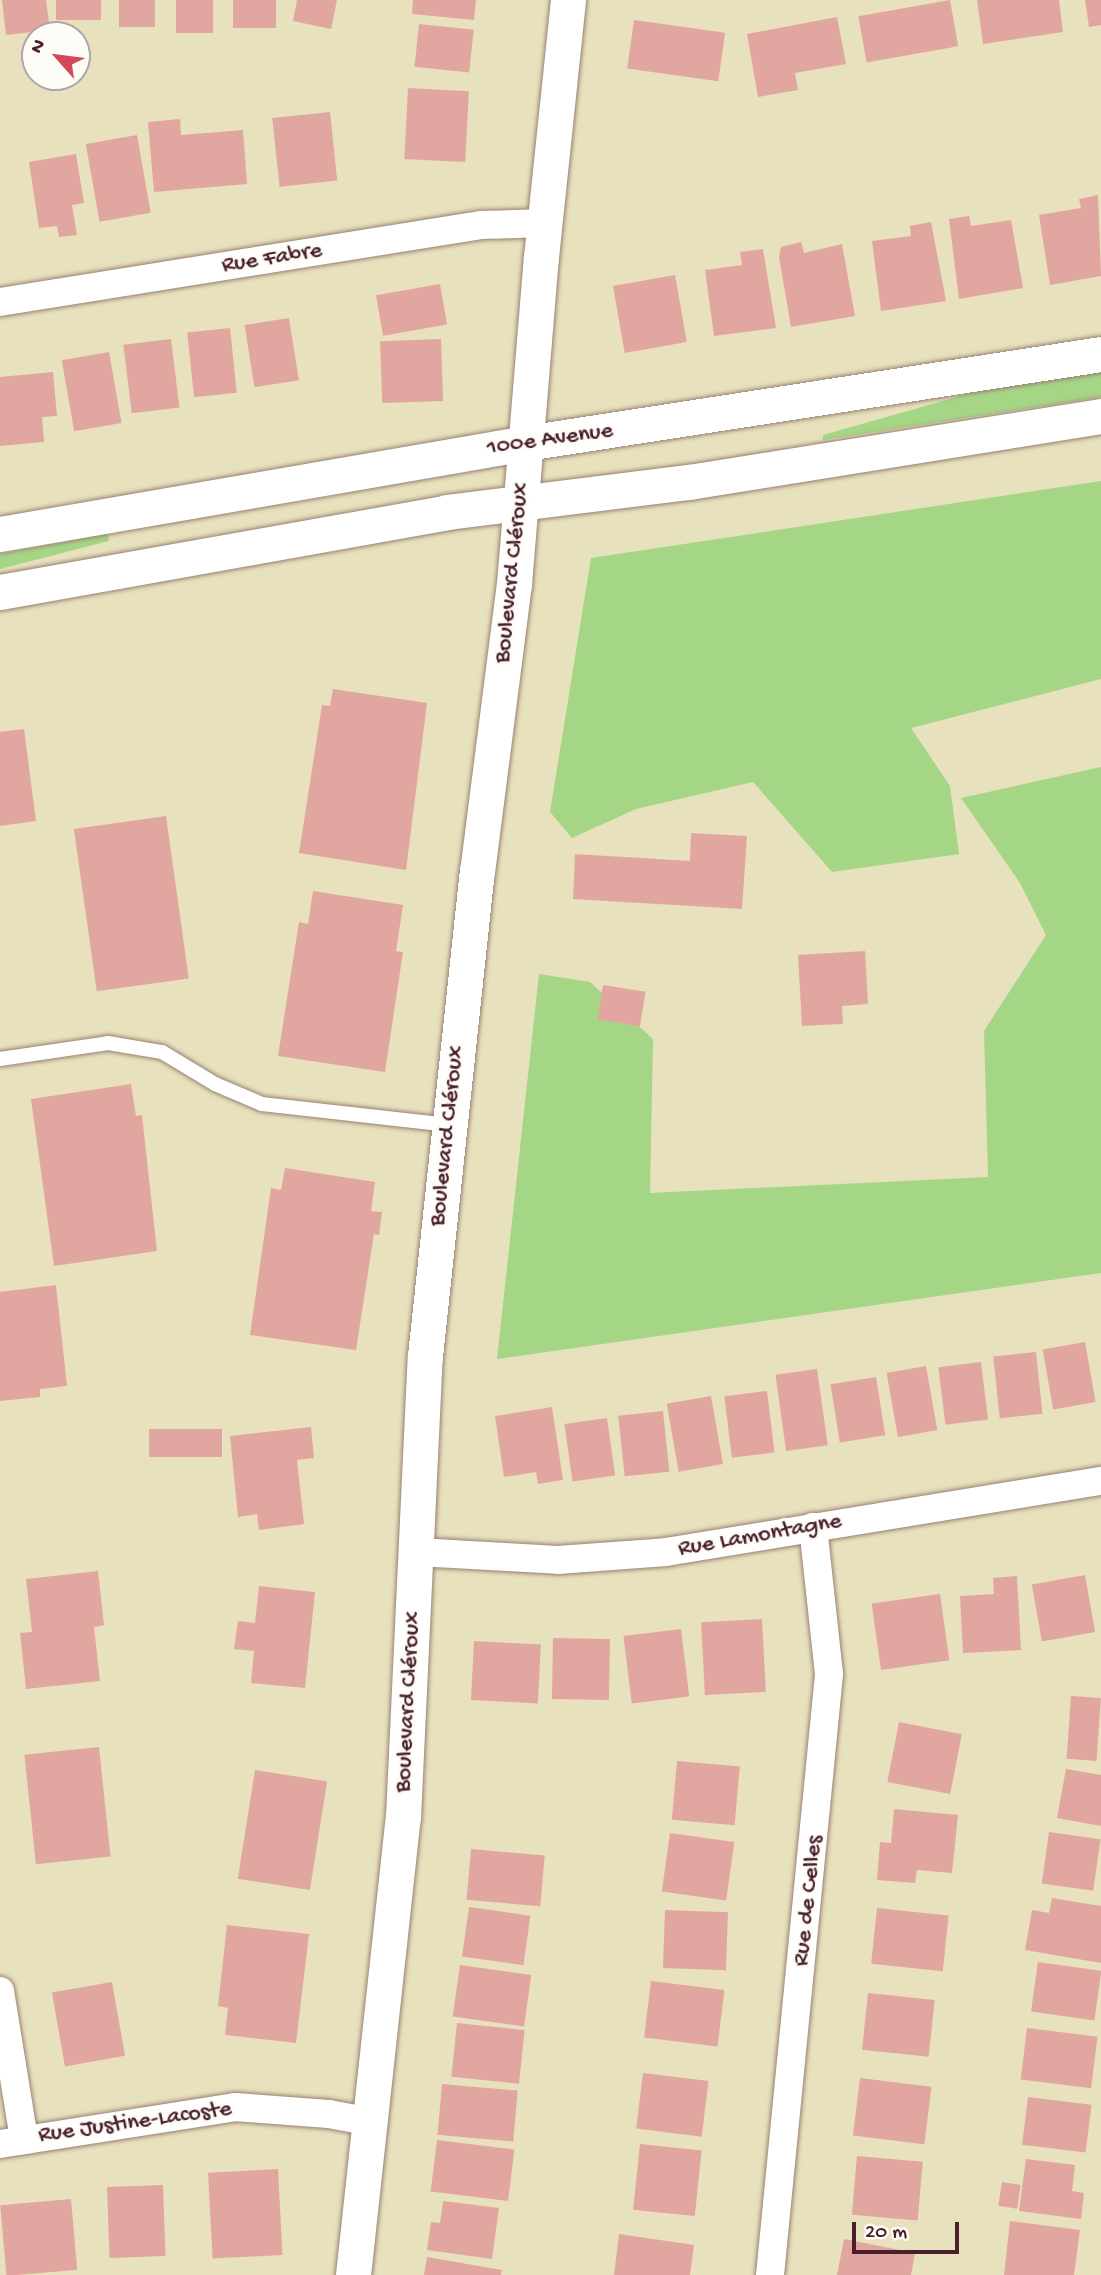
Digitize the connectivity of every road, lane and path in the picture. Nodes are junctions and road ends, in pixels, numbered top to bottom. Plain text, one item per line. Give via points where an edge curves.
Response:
1 (568, 0) edge
2 (544, 223) junction
3 (0, 302) edge
4 (1101, 354) edge
5 (1101, 416) edge
6 (526, 443) junction
7 (521, 504) junction
8 (0, 534) edge
9 (0, 592) edge
10 (0, 1059) edge
11 (449, 1125) junction
12 (1101, 1481) edge
13 (813, 1527) junction
14 (417, 1552) junction
15 (0, 1991) edge
16 (371, 2122) junction
17 (12, 2142) edge
18 (353, 2275) edge
19 (770, 2275) edge

1 - 2 street, Boulevard Cléroux
2 - 3 street, Rue Fabre via 482,225
2 - 6 street, Boulevard Cléroux
4 - 6 street, 100e Avenue
5 - 7 street
6 - 7 street, Boulevard Cléroux
6 - 8 street, 100e Avenue
7 - 9 street via 236,548
7 - 11 street, Boulevard Cléroux
10 - 11 lane via 108,1043 162,1052 215,1084 262,1104
11 - 14 street, Boulevard Cléroux via 425,1356
12 - 13 street, Rue Lamontagne
13 - 14 street, Rue Lamontagne via 666,1552 558,1560
13 - 19 street, Rue de Celles via 829,1674
14 - 16 street, Boulevard Cléroux via 404,1816
15 - 17 street, Rue Justine-Lacoste
16 - 17 street, Rue Justine-Lacoste via 235,2107
16 - 18 street, Boulevard Cléroux

